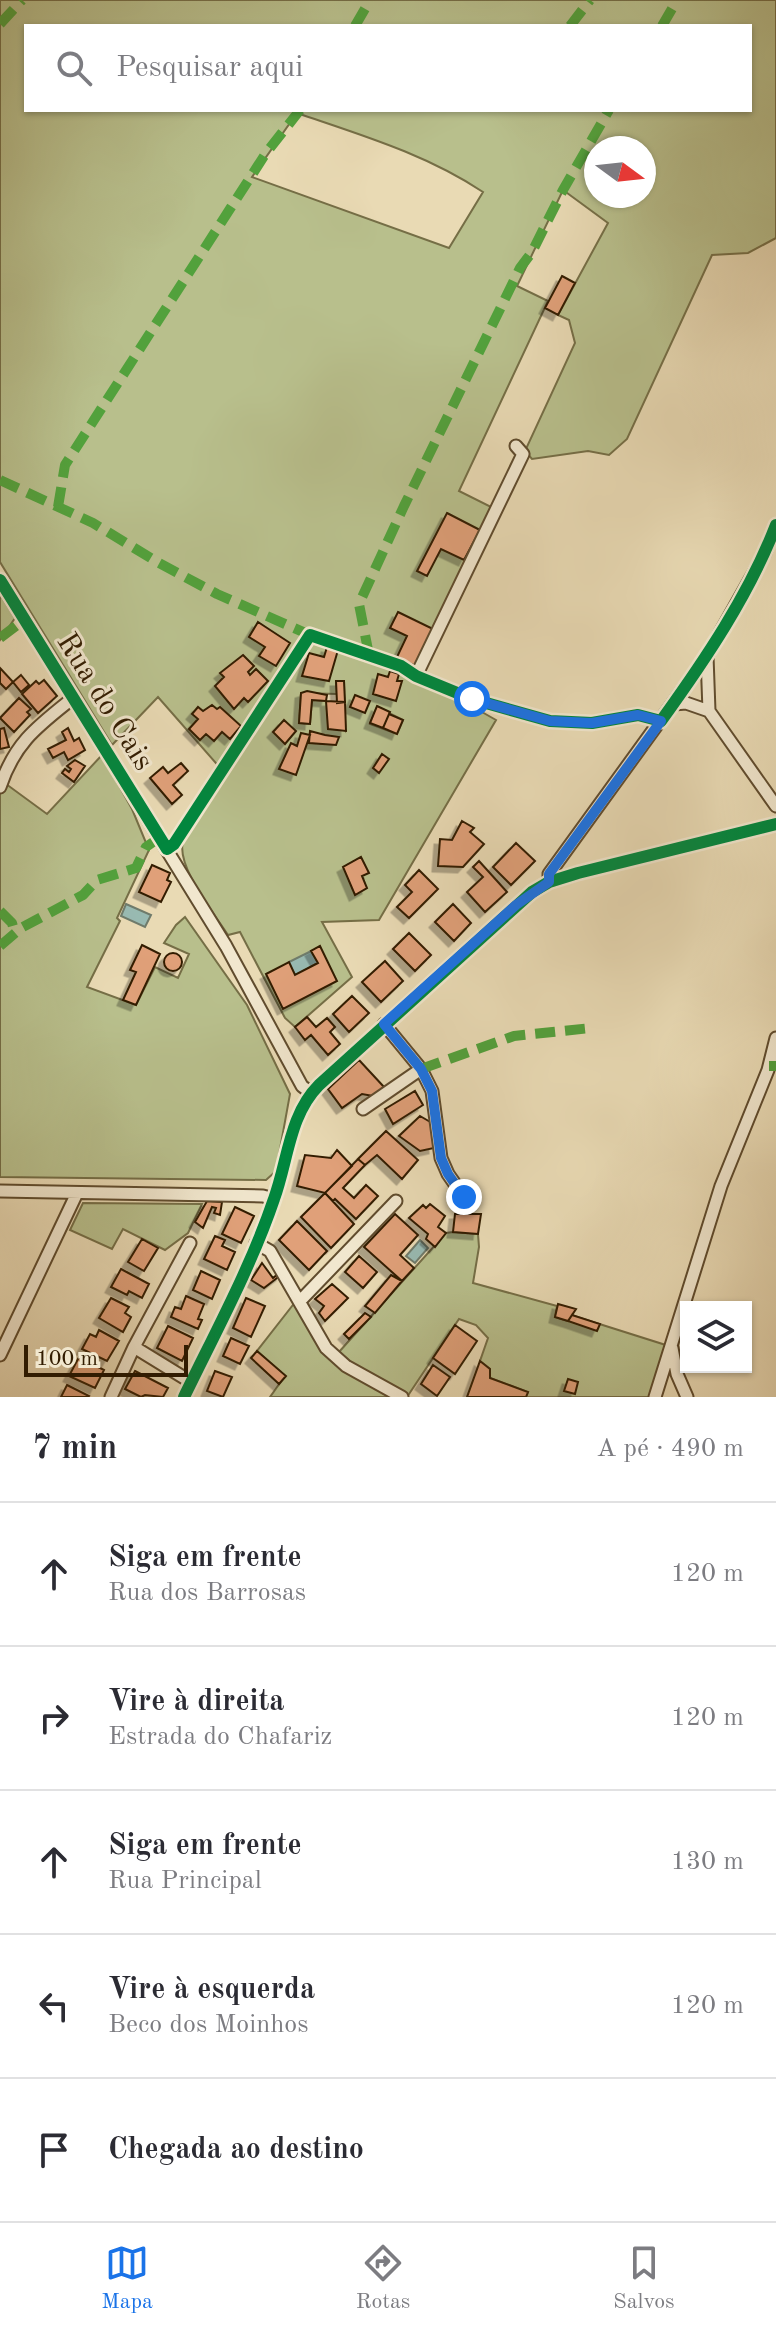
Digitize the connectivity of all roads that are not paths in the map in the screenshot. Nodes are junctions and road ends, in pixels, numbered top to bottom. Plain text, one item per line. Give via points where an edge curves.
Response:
1 (516, 446) dead end
2 (776, 525) edge
3 (771, 552) edge
4 (0, 580) edge
5 (707, 656) junction
6 (416, 676) junction
7 (73, 698) junction
8 (674, 704) junction
9 (709, 711) junction
10 (661, 721) junction
11 (0, 787) edge
12 (776, 806) edge
13 (776, 824) edge
14 (167, 849) junction
15 (549, 882) junction
16 (384, 1024) junction
17 (776, 1038) edge
18 (421, 1069) junction
19 (311, 1093) junction
20 (363, 1109) dead end
21 (0, 1191) edge
22 (77, 1193) junction
23 (464, 1197) dead end
24 (274, 1199) junction
25 (396, 1201) dead end
26 (190, 1243) dead end
27 (256, 1243) junction
28 (301, 1300) junction
29 (671, 1345) junction
30 (134, 1347) junction
31 (0, 1355) edge
32 (191, 1382) junction
33 (111, 1397) edge
34 (184, 1397) edge
35 (402, 1397) edge
36 (655, 1397) edge
37 (687, 1397) edge

1 - 6 street via 523,454
2 - 3 street
3 - 5 street
4 - 7 street, Rua do Cais
5 - 8 street
5 - 9 street
6 - 10 street via 550,721 592,723 638,715
6 - 14 street via 310,635
7 - 11 street via 28,734
7 - 14 street, Rua do Cais
8 - 9 street
8 - 10 street
9 - 12 street
10 - 15 street via 549,874
13 - 15 street
14 - 19 street, Rua do Cais via 302,1086
15 - 16 street via 516,905
16 - 18 street
16 - 19 street
17 - 29 street via 721,1186
18 - 20 street
18 - 23 street via 432,1091 441,1158
19 - 24 street via 295,1124
21 - 22 street
22 - 24 street
22 - 31 street
24 - 27 street
25 - 28 street
26 - 30 street
27 - 28 street via 270,1251
27 - 32 street
28 - 35 street via 326,1348 346,1366
29 - 36 street
29 - 37 street
30 - 32 street
30 - 33 street
32 - 34 street

